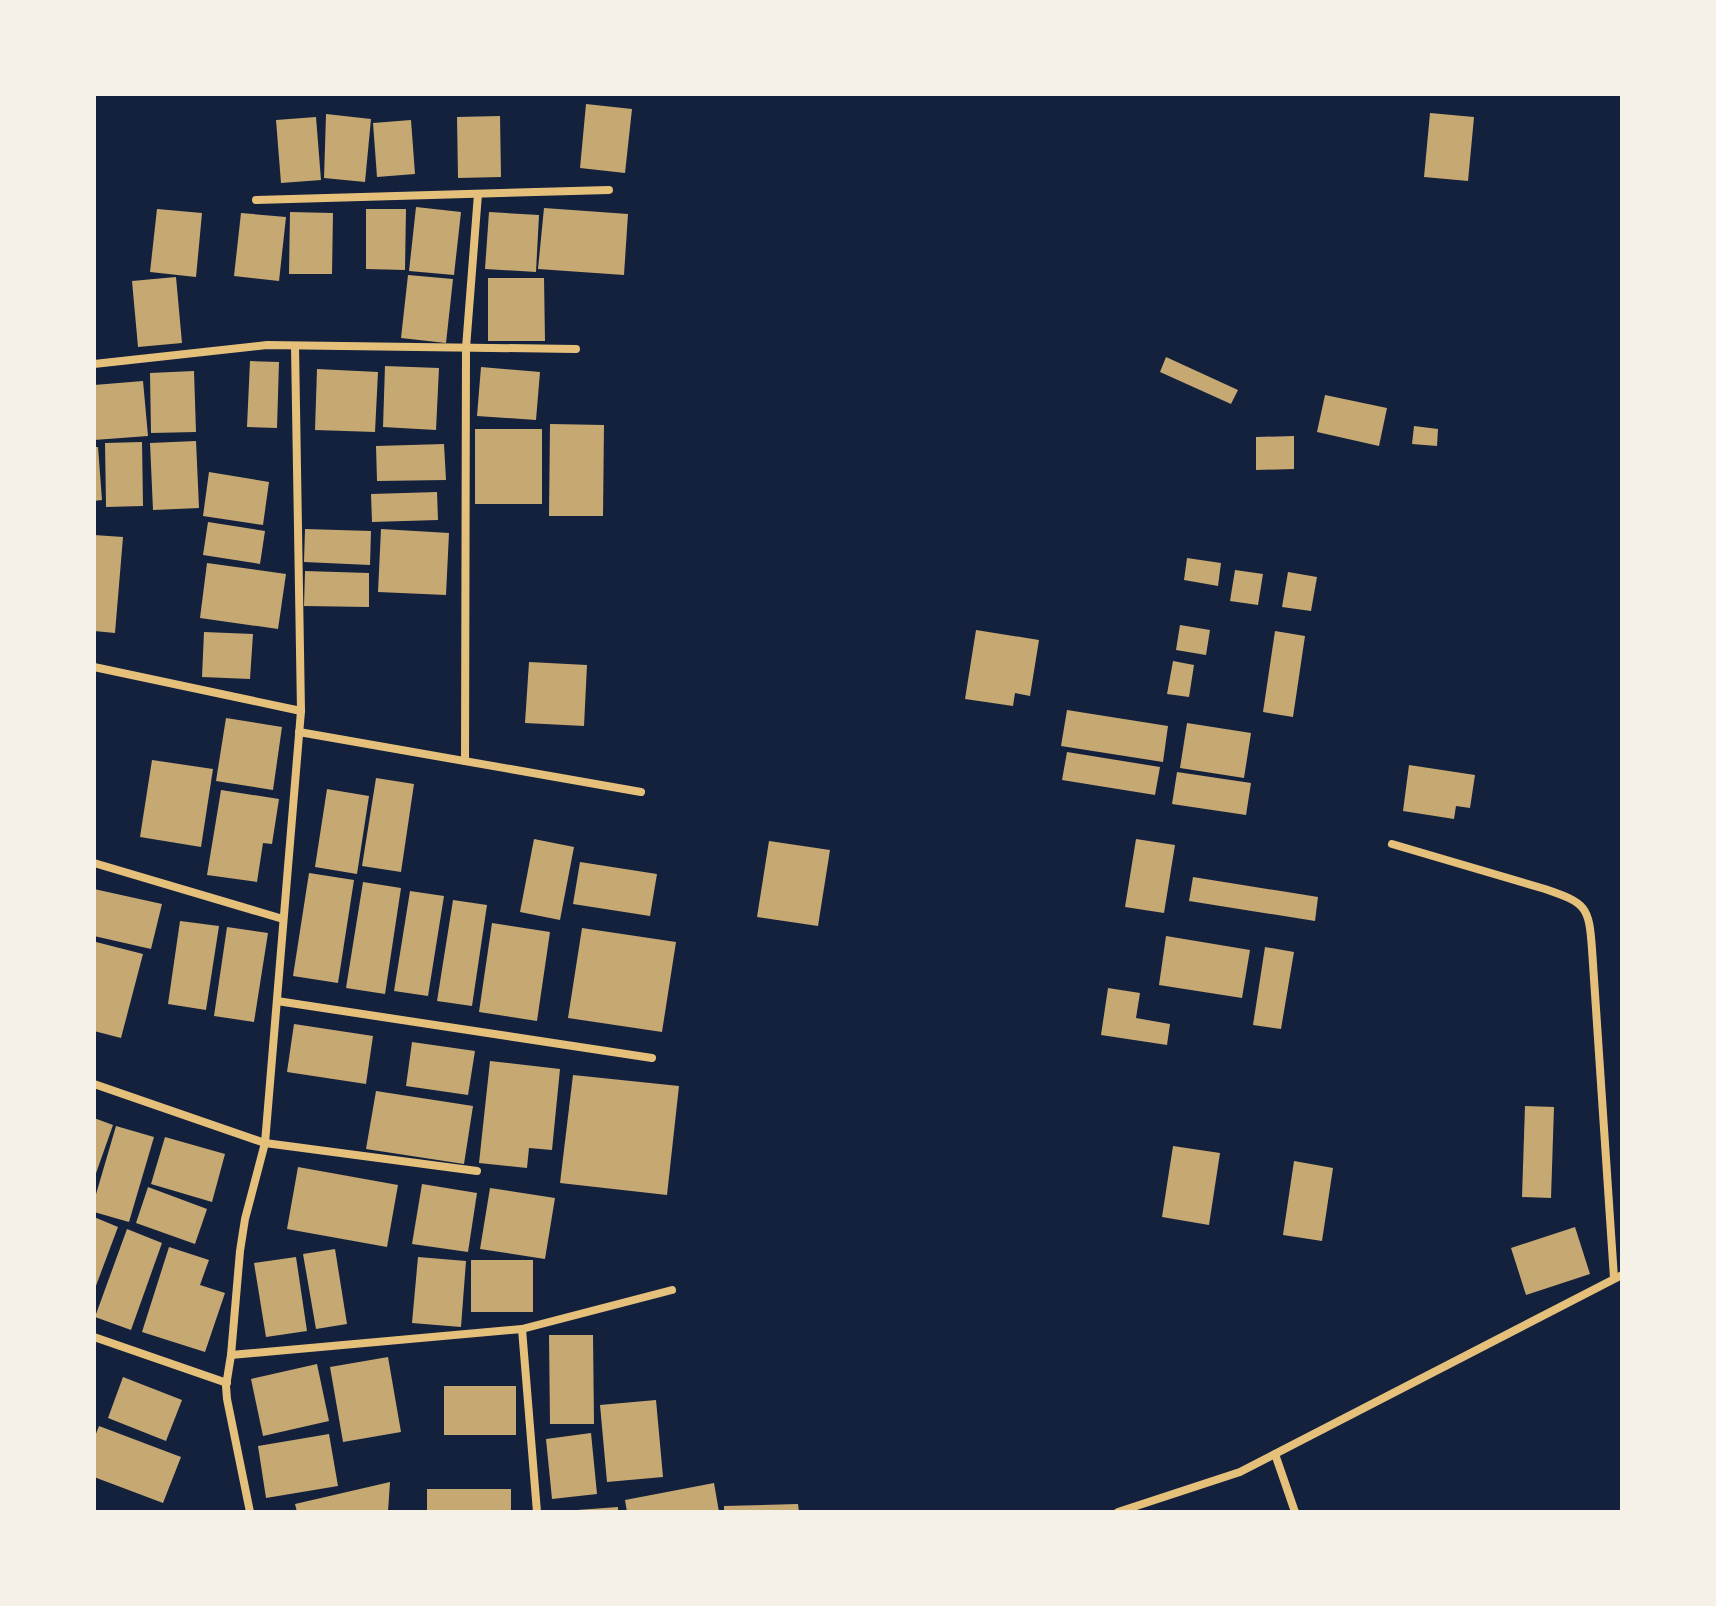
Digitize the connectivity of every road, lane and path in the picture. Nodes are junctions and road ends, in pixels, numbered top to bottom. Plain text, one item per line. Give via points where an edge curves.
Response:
1 (609, 190) dead end
2 (478, 194) junction
3 (256, 200) dead end
4 (295, 346) junction
5 (466, 348) junction
6 (576, 349) dead end
7 (94, 364) edge
8 (94, 667) edge
9 (301, 711) junction
10 (299, 732) junction
11 (465, 761) junction
12 (641, 792) dead end
13 (1392, 844) dead end
14 (94, 863) edge
15 (283, 919) junction
16 (277, 1001) junction
17 (652, 1058) dead end
18 (94, 1084) edge
19 (265, 1143) junction
20 (477, 1171) dead end
21 (1618, 1276) edge
22 (672, 1290) dead end
23 (522, 1329) junction
24 (94, 1337) edge
25 (231, 1355) junction
26 (227, 1383) junction
27 (1275, 1454) junction
28 (250, 1512) edge
29 (537, 1512) edge
30 (1118, 1512) edge
31 (1295, 1512) edge

1 - 2 street
2 - 3 street
2 - 5 street
4 - 5 street
4 - 7 street
4 - 9 street
5 - 6 street
5 - 11 street
8 - 9 street
9 - 10 street
10 - 11 street
10 - 15 street
11 - 12 street
13 - 21 street via 1570,897 1586,910
14 - 15 street
15 - 16 street
16 - 17 street
16 - 19 street
18 - 19 street
19 - 20 street
19 - 25 street via 243,1230
21 - 27 street
22 - 23 street
23 - 25 street
23 - 29 street
24 - 26 street
25 - 26 street
26 - 28 street
27 - 30 street via 1240,1472
27 - 31 street

